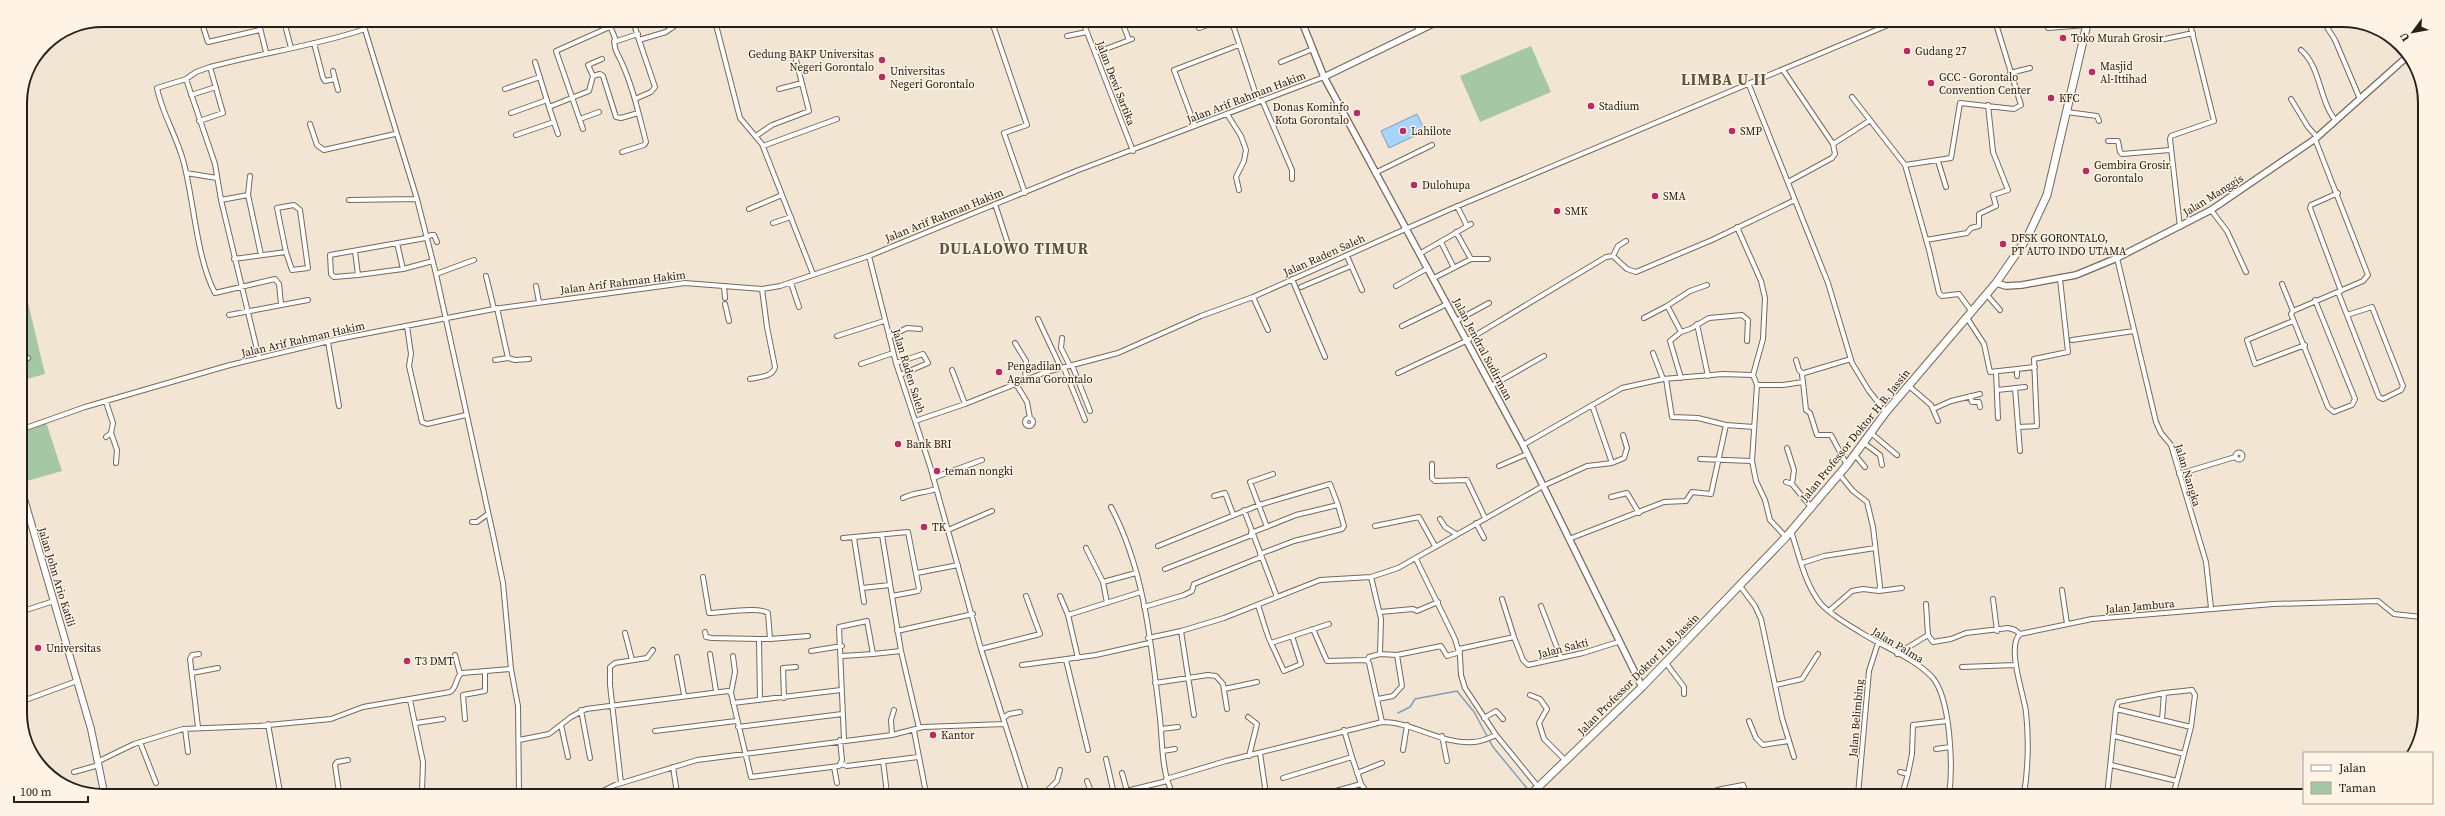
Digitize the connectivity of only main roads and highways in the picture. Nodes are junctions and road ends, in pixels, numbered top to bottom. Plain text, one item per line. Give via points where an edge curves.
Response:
1 (2085, 27) edge
2 (27, 509) edge
3 (103, 789) edge
4 (1536, 789) edge

1 - 4 highway, Jalan Professor Doktor H.B. Jassin via 2048,195 2039,217 1996,283 1886,412 1855,455 1786,537 1666,663
2 - 3 main road, Jalan John Ario Katili via 77,681

